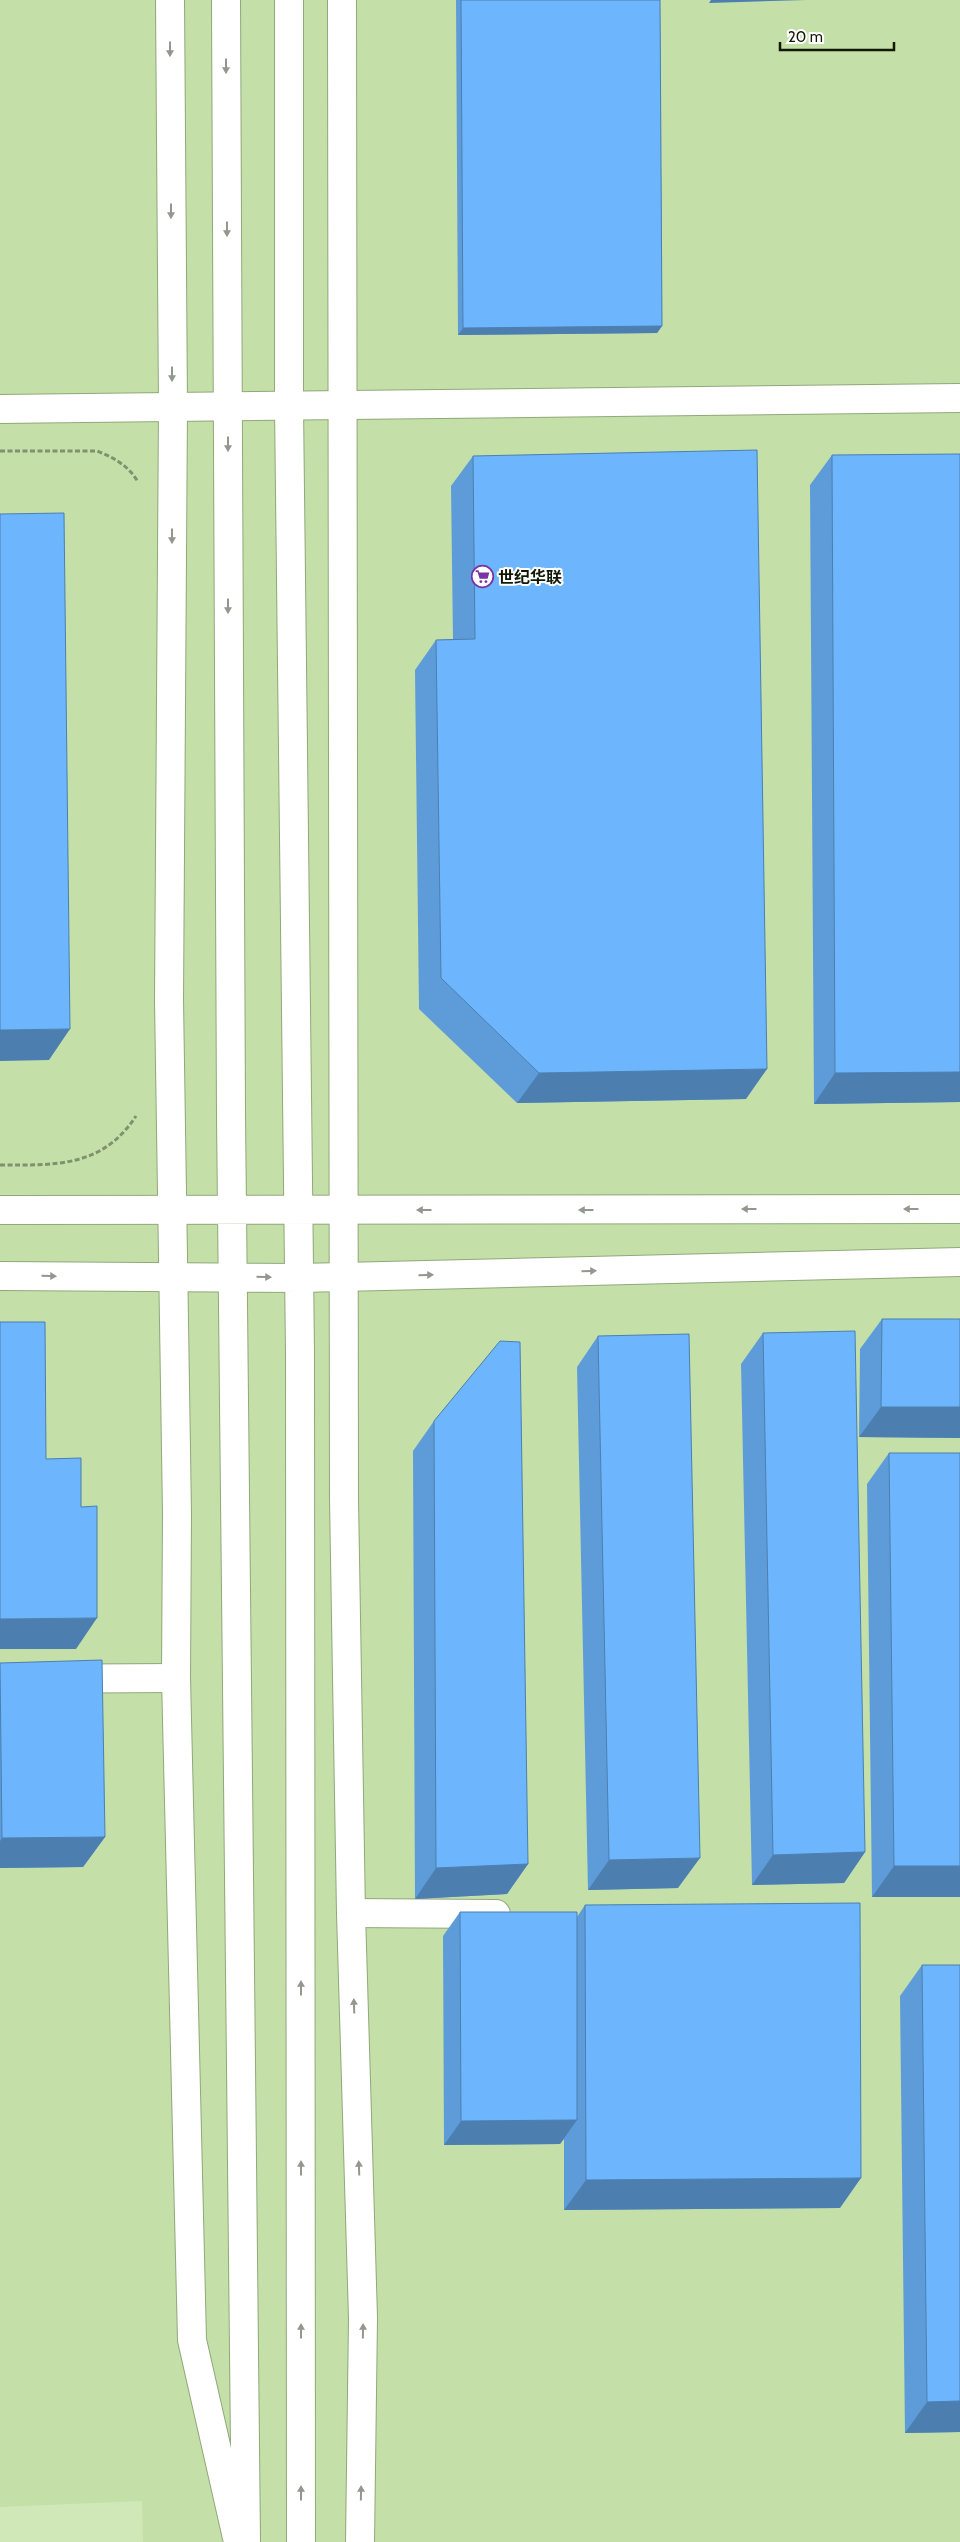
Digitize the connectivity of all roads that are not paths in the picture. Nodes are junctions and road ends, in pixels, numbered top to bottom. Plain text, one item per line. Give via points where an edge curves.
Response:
1 (170, 0) edge
2 (226, 0) edge
3 (289, 0) edge
4 (342, 0) edge
5 (960, 398) edge
6 (341, 405) junction
7 (227, 406) junction
8 (289, 406) junction
9 (172, 407) junction
10 (0, 409) edge
11 (172, 1209) junction
12 (232, 1209) junction
13 (960, 1209) edge
14 (0, 1210) edge
15 (300, 1210) junction
16 (344, 1210) junction
17 (960, 1262) edge
18 (0, 1276) edge
19 (235, 1277) junction
20 (344, 1277) junction
21 (173, 1278) junction
22 (300, 1278) junction
23 (176, 1678) junction
24 (0, 1679) edge
25 (351, 1914) junction
26 (519, 1914) edge
27 (238, 2542) edge
28 (246, 2542) edge
29 (301, 2542) edge
30 (360, 2542) edge

1 -> 9 main road
2 -> 7 main road
3 - 8 main road
4 - 6 main road
5 - 6 main road
6 - 8 main road
6 - 16 main road
7 - 8 main road
7 - 9 main road
7 -> 12 main road
8 - 15 main road
9 - 10 main road
9 -> 11 main road via 169,990
11 - 12 main road
11 - 14 main road
11 - 21 main road
12 - 15 main road
12 - 19 main road
13 -> 16 main road
15 - 16 main road
15 - 22 main road
16 - 20 main road
20 -> 17 main road
18 -> 21 main road
19 - 21 main road
19 -> 22 main road
19 - 28 main road
20 - 22 main road
20 - 25 main road
21 - 23 main road
29 -> 22 main road
23 - 24 main road
23 - 27 main road via 192,2340
25 - 26 main road
30 -> 25 main road via 363,2318

